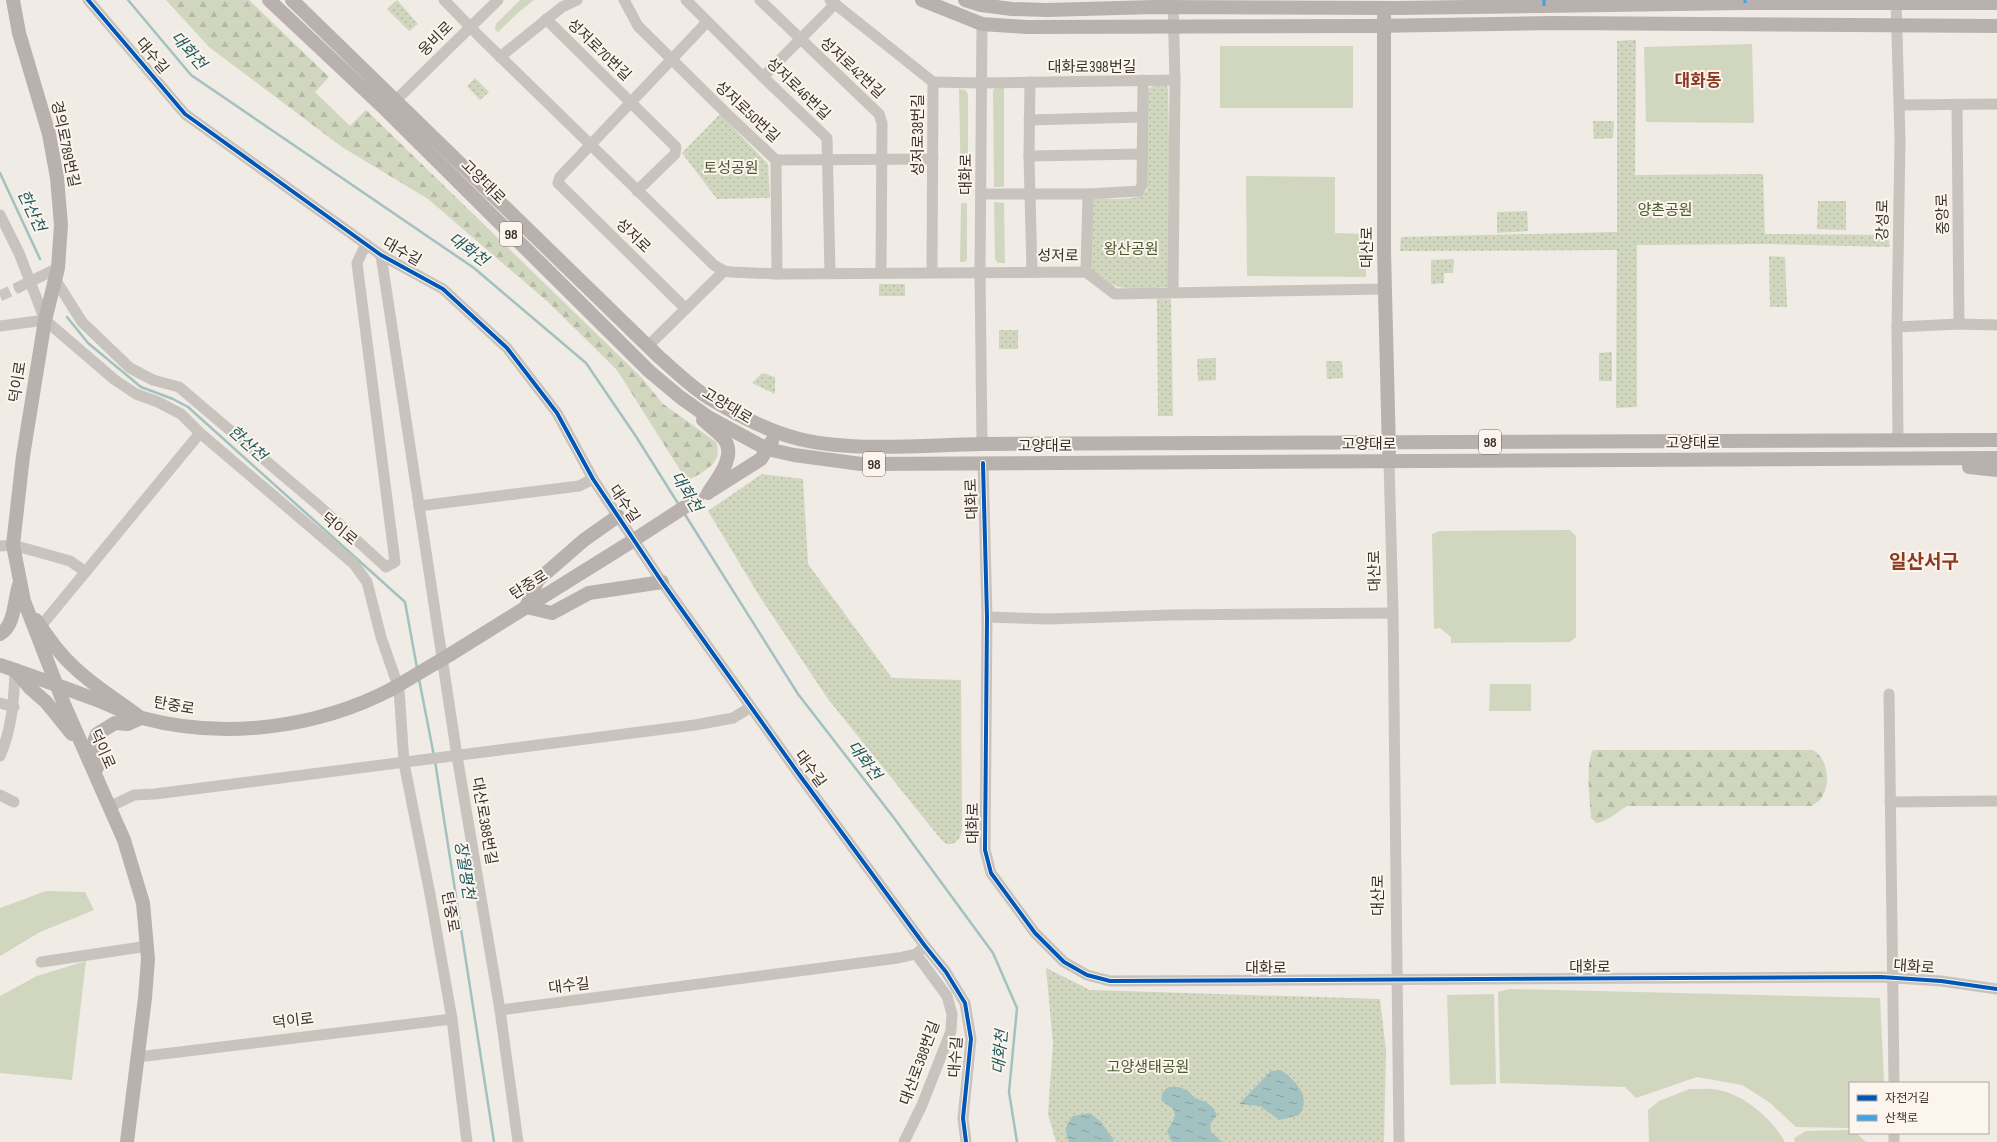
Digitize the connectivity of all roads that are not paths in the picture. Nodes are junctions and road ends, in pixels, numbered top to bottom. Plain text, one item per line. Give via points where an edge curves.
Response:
1 (13, 0) edge
2 (88, 0) edge
3 (269, 0) edge
4 (292, 0) edge
5 (444, 0) edge
6 (498, 0) edge
7 (577, 0) edge
8 (624, 0) edge
9 (686, 0) edge
10 (760, 0) edge
11 (922, 0) edge
12 (965, 0) edge
13 (832, 2) edge
14 (1745, 2) edge
15 (1897, 2) edge
16 (1544, 3) edge
17 (1997, 3) edge
18 (1173, 4) edge
19 (1384, 4) edge
20 (546, 19) junction
21 (707, 22) junction
22 (982, 24) junction
23 (1896, 25) junction
24 (1384, 26) junction
25 (1997, 26) edge
26 (469, 27) junction
27 (1174, 28) junction
28 (800, 39) junction
29 (500, 57) junction
30 (672, 60) junction
31 (763, 78) junction
32 (1143, 80) junction
33 (1175, 80) junction
34 (933, 82) junction
35 (1030, 82) junction
36 (980, 83) junction
37 (396, 100) junction
38 (631, 102) junction
39 (1900, 104) junction
40 (1956, 104) junction
41 (1997, 104) edge
42 (1142, 117) junction
43 (1029, 120) junction
44 (590, 144) junction
45 (1142, 154) junction
46 (1029, 156) junction
47 (933, 159) junction
48 (776, 160) junction
49 (828, 160) junction
50 (881, 160) junction
51 (636, 191) junction
52 (981, 194) junction
53 (1031, 194) junction
54 (1088, 194) junction
55 (2, 222) edge
56 (366, 244) junction
57 (381, 255) junction
58 (724, 271) junction
59 (932, 271) junction
60 (1032, 271) junction
61 (882, 272) junction
62 (980, 272) junction
63 (1086, 272) junction
64 (57, 273) junction
65 (830, 273) junction
66 (777, 274) junction
67 (30, 282) junction
68 (19, 287) tunnel mouth
69 (1384, 290) junction
70 (1174, 292) junction
71 (686, 309) junction
72 (45, 320) junction
73 (1959, 324) junction
74 (1997, 325) edge
75 (0, 326) edge
76 (1897, 326) junction
77 (648, 346) junction
78 (680, 397) junction
79 (778, 432) junction
80 (200, 433) junction
81 (1997, 433) edge
82 (1898, 440) junction
83 (1990, 440) edge
84 (1388, 442) junction
85 (982, 444) junction
86 (767, 449) junction
87 (1958, 458) junction
88 (1997, 458) edge
89 (1389, 461) junction
90 (983, 463) junction
91 (1997, 470) edge
92 (593, 480) junction
93 (702, 496) junction
94 (419, 506) junction
95 (618, 516) junction
96 (7, 545) edge
97 (86, 572) junction
98 (662, 582) junction
99 (20, 583) junction
100 (24, 602) junction
101 (526, 607) junction
102 (1393, 613) junction
103 (987, 617) junction
104 (41, 626) junction
105 (0, 634) edge
106 (0, 665) edge
107 (15, 670) junction
108 (56, 684) junction
109 (396, 689) junction
110 (1889, 694) dead end
111 (0, 703) edge
112 (14, 707) junction
113 (751, 707) junction
114 (142, 718) junction
115 (3, 744) edge
116 (84, 749) junction
117 (0, 756) edge
118 (454, 756) junction
119 (408, 762) junction
120 (98, 781) junction
121 (0, 795) edge
122 (1997, 801) edge
123 (14, 802) dead end
124 (1890, 802) junction
125 (109, 806) junction
126 (148, 946) junction
127 (925, 946) junction
128 (916, 954) junction
129 (41, 962) dead end
130 (1893, 978) junction
131 (1396, 979) junction
132 (1997, 989) edge
133 (500, 1010) junction
134 (452, 1019) junction
135 (138, 1057) junction
136 (1894, 1082) edge
137 (127, 1142) edge
138 (467, 1142) edge
139 (518, 1142) edge
140 (904, 1142) edge
141 (966, 1142) edge
142 (1398, 1142) edge

1 - 64 main road, 경의로789번길 via 19,33 48,134 57,178 61,225
2 - 56 street, 대수길 via 185,114
3 - 78 main road, 고양대로 / 98 via 385,109 649,371
4 - 37 main road, 고양대로 / 98
5 - 26 street
6 - 26 street, 웅비로
7 - 20 street
8 - 30 street, 성저로50번길 via 638,26
9 - 21 street, 성저로46번길
10 - 28 street, 성저로42번길
11 - 22 main road
12 - 18 main road via 1012,9
13 - 28 street
13 - 34 street, 성저로38번길
14 - 15 main road
14 - 16 main road
15 - 17 main road
15 - 23 street, 강성로
16 - 19 main road
18 - 19 main road
18 - 27 street
19 - 24 main road, 대산로
20 - 29 street
20 - 38 street, 성저로70번길
21 - 30 street, 성저로70번길
21 - 31 street, 성저로46번길
22 - 27 main road via 1026,27
22 - 36 street, 대화로
23 - 24 main road via 1552,23
23 - 25 main road
23 - 39 street, 강성로
24 - 27 main road
24 - 69 main road, 대산로
26 - 29 street
26 - 37 street, 웅비로
27 - 33 street
28 - 31 street
28 - 50 street, 성저로42번길 via 879,114 882,123
29 - 44 street
30 - 38 street, 성저로70번길
30 - 48 street, 성저로50번길
31 - 49 street, 성저로46번길 via 827,138
32 - 33 street
32 - 35 street, 대화로398번길
32 - 42 street, 대화로398번길
33 - 70 street
34 - 36 street, 대화로398번길
34 - 47 street, 성저로38번길
35 - 36 street, 대화로398번길
35 - 43 street, 대화로398번길
36 - 52 street, 대화로
37 - 77 main road, 고양대로 / 98
38 - 44 street, 성저로70번길
38 - 51 street, 성저로70번길 via 676,147 675,154
39 - 40 street
39 - 76 street, 강성로
40 - 41 street
40 - 73 street, 중앙로
42 - 43 street
42 - 45 street, 대화로398번길
43 - 46 street, 대화로398번길
44 - 51 street
44 - 71 street, 성저로 via 560,177 558,183
45 - 46 street
45 - 54 street, 대화로398번길 via 1142,185 1138,191
46 - 53 street, 대화로398번길
47 - 50 street
47 - 59 street, 성저로38번길
48 - 49 street
48 - 66 street, 성저로50번길
49 - 50 street
49 - 65 street, 성저로46번길
50 - 61 street, 성저로42번길
51 - 58 street via 714,265
52 - 53 street, 대화로398번길
52 - 62 street, 대화로
53 - 54 street, 대화로398번길
53 - 60 street, 대화로398번길
54 - 63 street
55 - 67 street, 덕이로 via 19,253
56 - 57 street, 대수길
56 - 64 street via 357,263 395,562 386,567 179,386 153,380 130,368 82,322
57 - 92 street, 대수길 via 443,289 507,348 557,413
57 - 94 street, 대수길
58 - 66 street, 성저로
58 - 71 street
59 - 61 street, 성저로
59 - 62 street, 성저로
60 - 62 street, 성저로
60 - 63 street, 성저로
61 - 65 street, 성저로
62 - 85 street, 대화로
63 - 70 street, 성저로 via 1115,294
64 - 67 street
64 - 72 main road, 경의로789번길
65 - 66 street, 성저로
67 - 68 street
67 - 72 street, 덕이로
69 - 70 street, 성저로
69 - 84 main road, 대산로
71 - 77 street
72 - 75 street
72 - 80 street, 덕이로 via 115,380 136,394 181,414
72 - 96 main road, 덕이로
73 - 74 street
73 - 76 street
76 - 82 street, 강성로
77 - 79 main road, 고양대로 / 98 via 708,398
78 - 86 main road, 고양대로 / 98 via 708,417
78 - 93 main road via 727,446 727,461
79 - 85 main road, 고양대로 / 98 via 816,442 861,446
79 - 86 main road
80 - 97 street
80 - 109 street, 덕이로 via 354,564 367,582
81 - 83 main road
82 - 83 main road, 고양대로 / 98
82 - 84 main road, 고양대로 / 98
84 - 85 main road, 고양대로 / 98
84 - 89 main road, 대산로
86 - 90 main road, 고양대로 / 98 via 860,464
86 - 93 main road via 761,459
87 - 88 main road, 고양대로 / 98
87 - 89 main road, 고양대로 / 98
87 - 91 main road via 1968,467
89 - 90 main road, 고양대로 / 98
89 - 102 street, 대산로
90 - 103 street, 대화로
92 - 94 street, 대수길 via 579,486
92 - 95 street, 대수길
93 - 101 main road, 탄중로, bridge
94 - 118 street, 대산로388번길
95 - 98 street, 대수길
95 - 101 main road via 584,540 538,580
96 - 97 street via 70,561
96 - 99 main road, 덕이로
97 - 104 street
98 - 101 main road via 589,593 552,613
98 - 113 street, 대수길
99 - 100 main road, 덕이로
99 - 105 main road via 13,617
100 - 104 main road
100 - 108 main road, 덕이로
101 - 109 main road, 탄중로, bridge
102 - 103 street via 1169,614 1048,619
102 - 131 street, 대산로
103 - 131 street, 대화로 via 985,850 991,874 1035,933 1064,962 1087,975 1110,981
104 - 114 main road via 54,646 74,667
106 - 107 main road, 탄중로
107 - 108 main road, 탄중로
107 - 112 street
107 - 116 main road via 46,702
108 - 114 main road, 탄중로
108 - 116 main road, 덕이로
109 - 114 main road, 탄중로 via 341,712 299,723 251,728 192,728
109 - 119 street, 탄중로
110 - 124 street
111 - 112 street
112 - 115 street
113 - 118 street via 733,718 695,725
113 - 127 street, 대수길
114 - 120 main road via 128,724 115,723 97,734 94,742
115 - 117 street
116 - 120 main road, 덕이로
118 - 119 street
118 - 133 street, 대산로388번길
119 - 125 street via 134,795
119 - 134 street, 탄중로
120 - 125 main road, 덕이로
121 - 123 street
122 - 124 street
124 - 130 street
125 - 126 main road, 덕이로 via 137,879 143,903
126 - 129 street
126 - 135 main road, 덕이로
127 - 128 street, 대수길
127 - 141 street, 대수길 via 946,972 965,1003 971,1039 963,1118
128 - 133 street, 대수길 via 735,981
128 - 140 street, 대산로388번길 via 947,996 952,1014 951,1031 922,1105
130 - 131 street, 대화로
130 - 132 street, 대화로 via 1941,981
130 - 136 street
131 - 142 street, 대산로
133 - 139 street, 대산로388번길
134 - 135 street, 덕이로
134 - 138 street, 탄중로
135 - 137 main road, 덕이로

